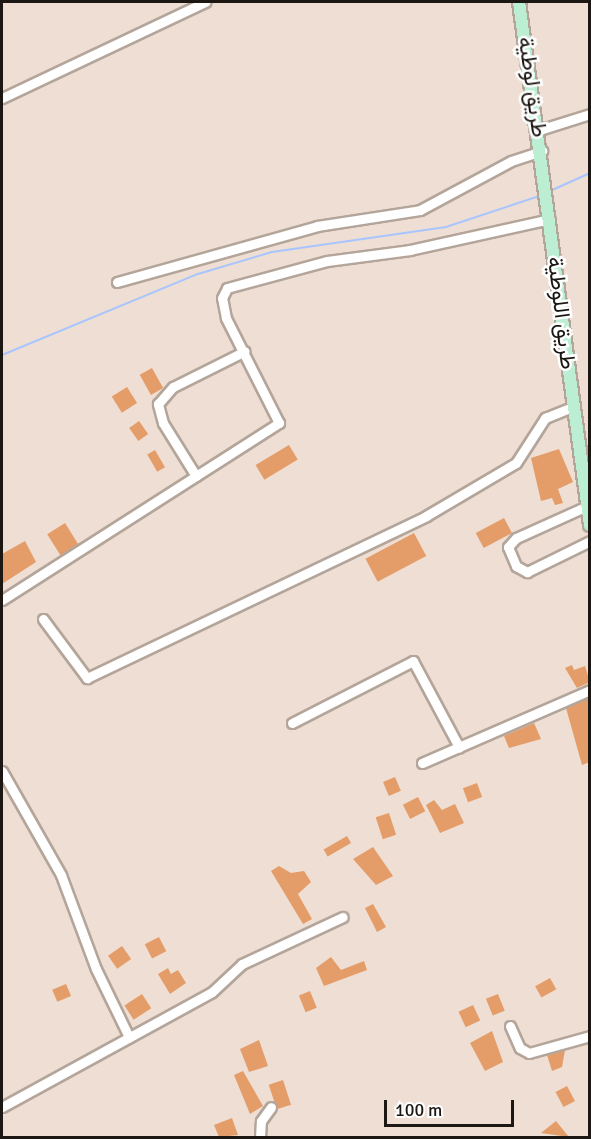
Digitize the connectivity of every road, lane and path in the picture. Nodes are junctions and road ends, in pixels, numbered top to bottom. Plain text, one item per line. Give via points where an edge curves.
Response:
1 (205, 2) edge
2 (519, 2) edge
3 (2, 98) edge
4 (590, 114) edge
5 (539, 130) junction
6 (542, 151) junction
7 (549, 213) junction
8 (117, 282) dead end
9 (245, 351) junction
10 (574, 406) junction
11 (196, 476) junction
12 (587, 506) junction
13 (590, 525) edge
14 (590, 541) edge
15 (2, 600) edge
16 (43, 619) dead end
17 (590, 690) edge
18 (292, 723) dead end
19 (459, 747) junction
20 (422, 763) dead end
21 (2, 771) edge
22 (343, 917) dead end
23 (510, 1026) dead end
24 (590, 1036) edge
25 (129, 1037) junction
26 (2, 1107) edge
27 (271, 1107) dead end
28 (260, 1137) edge

1 - 3 street
2 - 5 main road, طريق لوطية
4 - 5 street
5 - 6 main road, طريق لوطية
6 - 7 main road, طريق لوطية
6 - 8 street via 511,161 420,210 317,226
7 - 9 street via 411,250 327,261 227,288 222,298 226,318
7 - 10 main road, طريق اللوطية
9 - 11 street via 279,423
9 - 11 street via 173,387 158,404 163,423
10 - 12 main road, طريق اللوطية
10 - 16 street via 545,418 516,463 426,516 87,678
11 - 15 street
12 - 13 main road, طريق اللوطية
12 - 14 street via 516,538 508,547 516,566 527,572
17 - 19 street
18 - 19 street via 413,661
19 - 20 street
21 - 25 street via 61,875 96,969
22 - 25 street via 252,959 212,992
23 - 24 street via 529,1053
25 - 26 street
27 - 28 street via 261,1121

